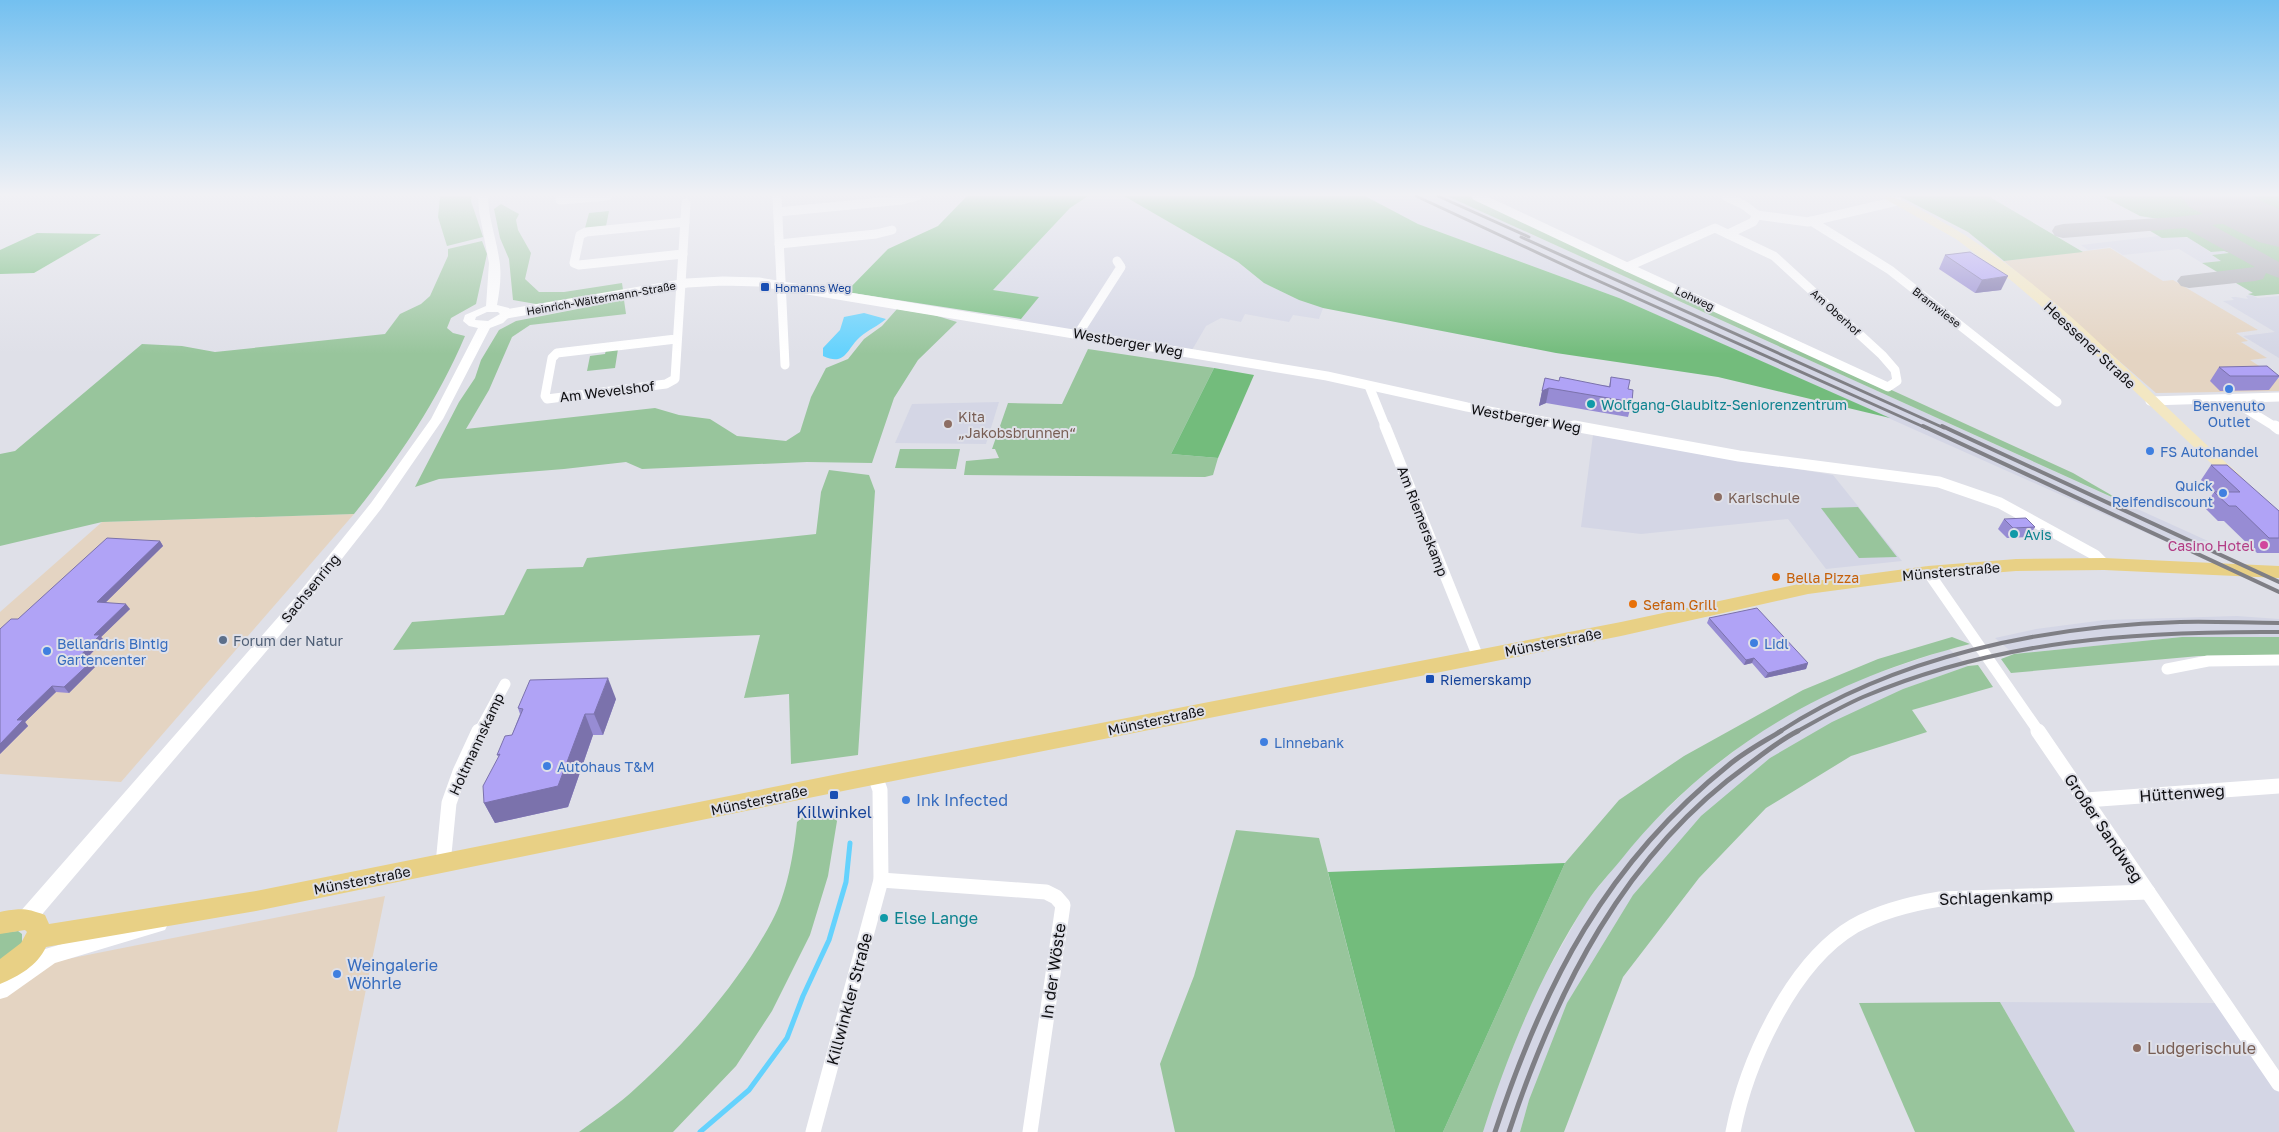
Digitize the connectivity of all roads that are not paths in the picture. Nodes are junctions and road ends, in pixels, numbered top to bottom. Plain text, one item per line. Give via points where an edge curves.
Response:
1 (492, 249) edge
2 (577, 249) edge
3 (683, 249) edge
4 (779, 249) edge
5 (1589, 249) edge
6 (1669, 249) edge
7 (1759, 249) edge
8 (1856, 249) edge
9 (1976, 249) edge
10 (683, 254) junction
11 (1117, 261) dead end
12 (1628, 267) junction
13 (680, 284) junction
14 (782, 286) junction
15 (932, 310) joint
16 (506, 314) junction
17 (488, 316) junction
18 (1078, 334) junction
19 (676, 339) junction
20 (785, 365) dead end
21 (1368, 386) junction
22 (1888, 386) joint
23 (2279, 397) edge
24 (2230, 400) junction
25 (2150, 401) junction
26 (2057, 402) dead end
27 (2279, 429) edge
28 (2246, 488) edge
29 (2104, 564) junction
30 (1928, 572) junction
31 (2279, 572) edge
32 (1478, 657) junction
33 (2279, 660) edge
34 (2167, 669) dead end
35 (504, 684) dead end
36 (875, 776) junction
37 (2279, 786) edge
38 (2086, 800) junction
39 (443, 864) junction
40 (881, 880) junction
41 (2148, 892) junction
42 (191, 912) junction
43 (0, 923) edge
44 (32, 928) junction
45 (0, 972) edge
46 (0, 990) edge
47 (2279, 1084) edge
48 (813, 1132) edge
49 (1030, 1132) edge
50 (1734, 1132) edge

1 - 17 street, Sachsenring via 496,266 495,286
2 - 10 street via 574,263 580,265
3 - 10 street, Am Wevelshof
4 - 14 street
5 - 12 street, Lohweg
6 - 12 street, Am Oberhof
7 - 22 street, Am Oberhof via 1774,256 1882,355 1897,375 1897,381
8 - 26 street, Bramwiese via 1890,270
9 - 25 main road, Heessener Straße via 2052,310
10 - 13 street, Am Wevelshof
11 - 18 street via 1121,268
12 - 22 street, Lohweg
13 - 14 street, Heinrich-Wältermann-Straße via 725,279
13 - 16 street, Heinrich-Wältermann-Straße
13 - 19 street, Am Wevelshof
14 - 15 street, Heinrich-Wältermann-Straße
14 - 20 street
15 - 18 street, Westberger Weg
16 - 17 street via 499,321
16 - 17 street via 502,309
17 - 44 street, Sachsenring via 437,419 376,506
18 - 21 street, Westberger Weg via 1327,376
19 - 19 street, Am Wevelshof via 674,380 671,382 547,399 545,396 552,358 557,353
21 - 29 street, Westberger Weg via 1476,409 1739,456 1958,486 2025,517 2095,555
21 - 32 street, Am Riemerskamp
23 - 24 street
24 - 25 street
24 - 27 street
25 - 28 main road, Heessener Straße
29 - 30 main road, Münsterstraße via 2016,565
29 - 31 main road, Münsterstraße
30 - 32 main road, Münsterstraße via 1808,588
30 - 38 street, Großer Sandweg
32 - 36 main road, Münsterstraße
33 - 34 street via 2214,662
35 - 39 street, Holtmannskamp via 449,802
36 - 39 main road, Münsterstraße
36 - 40 street, Killwinkler Straße via 880,790
37 - 38 street, Hüttenweg
38 - 41 street, Großer Sandweg
39 - 42 main road, Münsterstraße
40 - 48 street, Killwinkler Straße
40 - 49 street, In der Wöste via 1046,892 1063,905
41 - 47 street, Großer Sandweg
41 - 50 street, Schlagenkamp via 1963,895 1901,905 1874,914 1831,942 1790,991 1744,1084
42 - 44 main road, Münsterstraße
42 - 46 street via 136,932 49,956
43 - 44 main road, Münsterstraße
44 - 45 main road via 28,954

